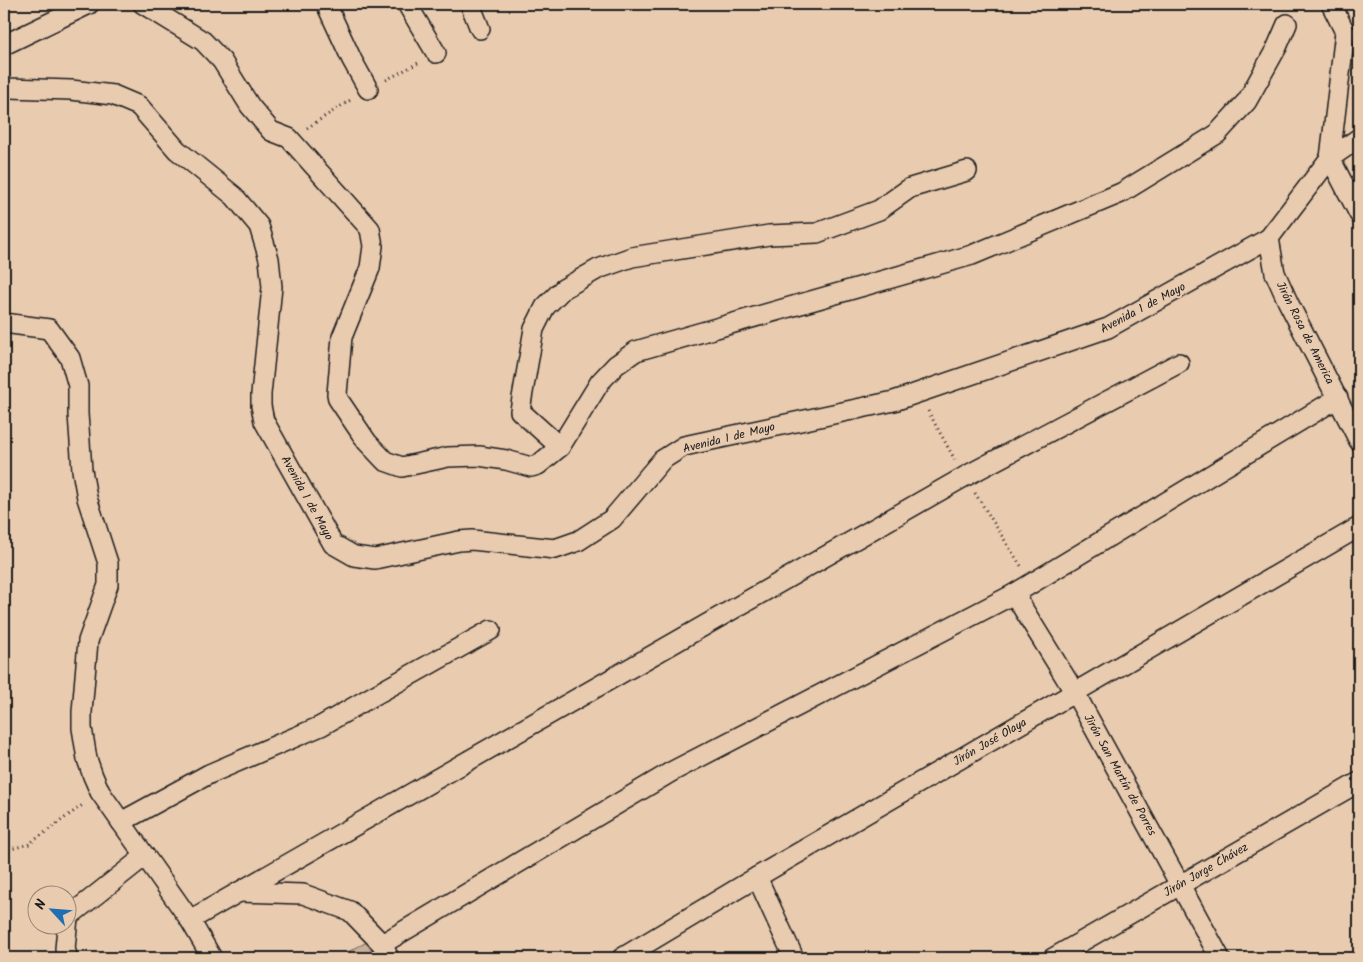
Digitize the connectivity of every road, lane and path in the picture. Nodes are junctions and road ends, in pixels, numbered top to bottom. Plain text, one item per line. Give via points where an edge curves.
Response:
1 (143, 4) edge
2 (326, 4) edge
3 (407, 4) edge
4 (470, 4) edge
5 (1331, 4) edge
6 (85, 5) edge
7 (1287, 24) dead end
8 (480, 29) dead end
9 (1352, 36) edge
10 (4, 45) edge
11 (436, 53) dead end
12 (4, 86) edge
13 (368, 89) dead end
14 (1359, 138) edge
15 (1330, 158) junction
16 (967, 171) dead end
17 (1359, 214) edge
18 (1269, 238) junction
19 (4, 323) edge
20 (1179, 363) dead end
21 (1338, 398) junction
22 (1359, 441) edge
23 (560, 448) junction
24 (1359, 527) edge
25 (1014, 594) junction
26 (491, 630) dead end
27 (1075, 693) junction
28 (1359, 782) edge
29 (100, 792) junction
30 (122, 822) junction
31 (4, 851) edge
32 (145, 856) junction
33 (757, 877) junction
34 (1180, 885) junction
35 (239, 892) junction
36 (190, 920) junction
37 (385, 951) edge
38 (68, 958) edge
39 (212, 958) edge
40 (622, 958) edge
41 (794, 958) edge
42 (1053, 958) edge
43 (1220, 958) edge

1 - 23 street via 203,41 222,61 250,106 271,131 289,138 370,229 373,246 370,268 342,337 337,394 367,442 385,461 402,466 448,456 506,460 531,466 538,465
2 - 13 street
3 - 11 street
4 - 8 street
5 - 9 street
6 - 10 street
7 - 23 street via 1247,101 1217,134 1121,193 972,255 636,351 600,382
9 - 15 street
12 - 18 street, Avenida 1 de Mayo via 113,95 139,106 177,150 234,196 259,226 269,258 272,287 261,394 264,421 333,544 354,556 374,560 459,541 555,549 578,541 612,520 662,460 684,446 894,401 1108,328
14 - 15 street
15 - 17 street
15 - 18 street
16 - 23 street via 910,188 879,210 817,233 768,234 632,258 598,269 562,289 545,307 534,329 520,412
18 - 21 street, Jirón Rosa de America via 1275,273
19 - 29 street via 49,329 70,358 78,386 82,470 87,498 108,563 108,585 88,641 82,712 87,759
20 - 35 street via 964,477
21 - 22 street, Jirón Rosa de America
21 - 25 street
24 - 27 street, Jirón José Olaya
25 - 27 street, Jirón San Martín de Porres
25 - 37 street via 671,772
26 - 30 street via 321,726 209,774
27 - 33 street, Jirón José Olaya
27 - 34 street, Jirón San Martín de Porres
28 - 34 street, Jirón Jorge Chávez
29 - 30 street
29 - 31 path via 30,844
30 - 32 street
32 - 36 street
32 - 38 street via 68,916 65,949
33 - 40 street, Jirón José Olaya
33 - 41 street
34 - 42 street, Jirón Jorge Chávez
34 - 43 street, Jirón San Martín de Porres
35 - 36 street
35 - 37 street via 303,894 350,911
36 - 39 street

